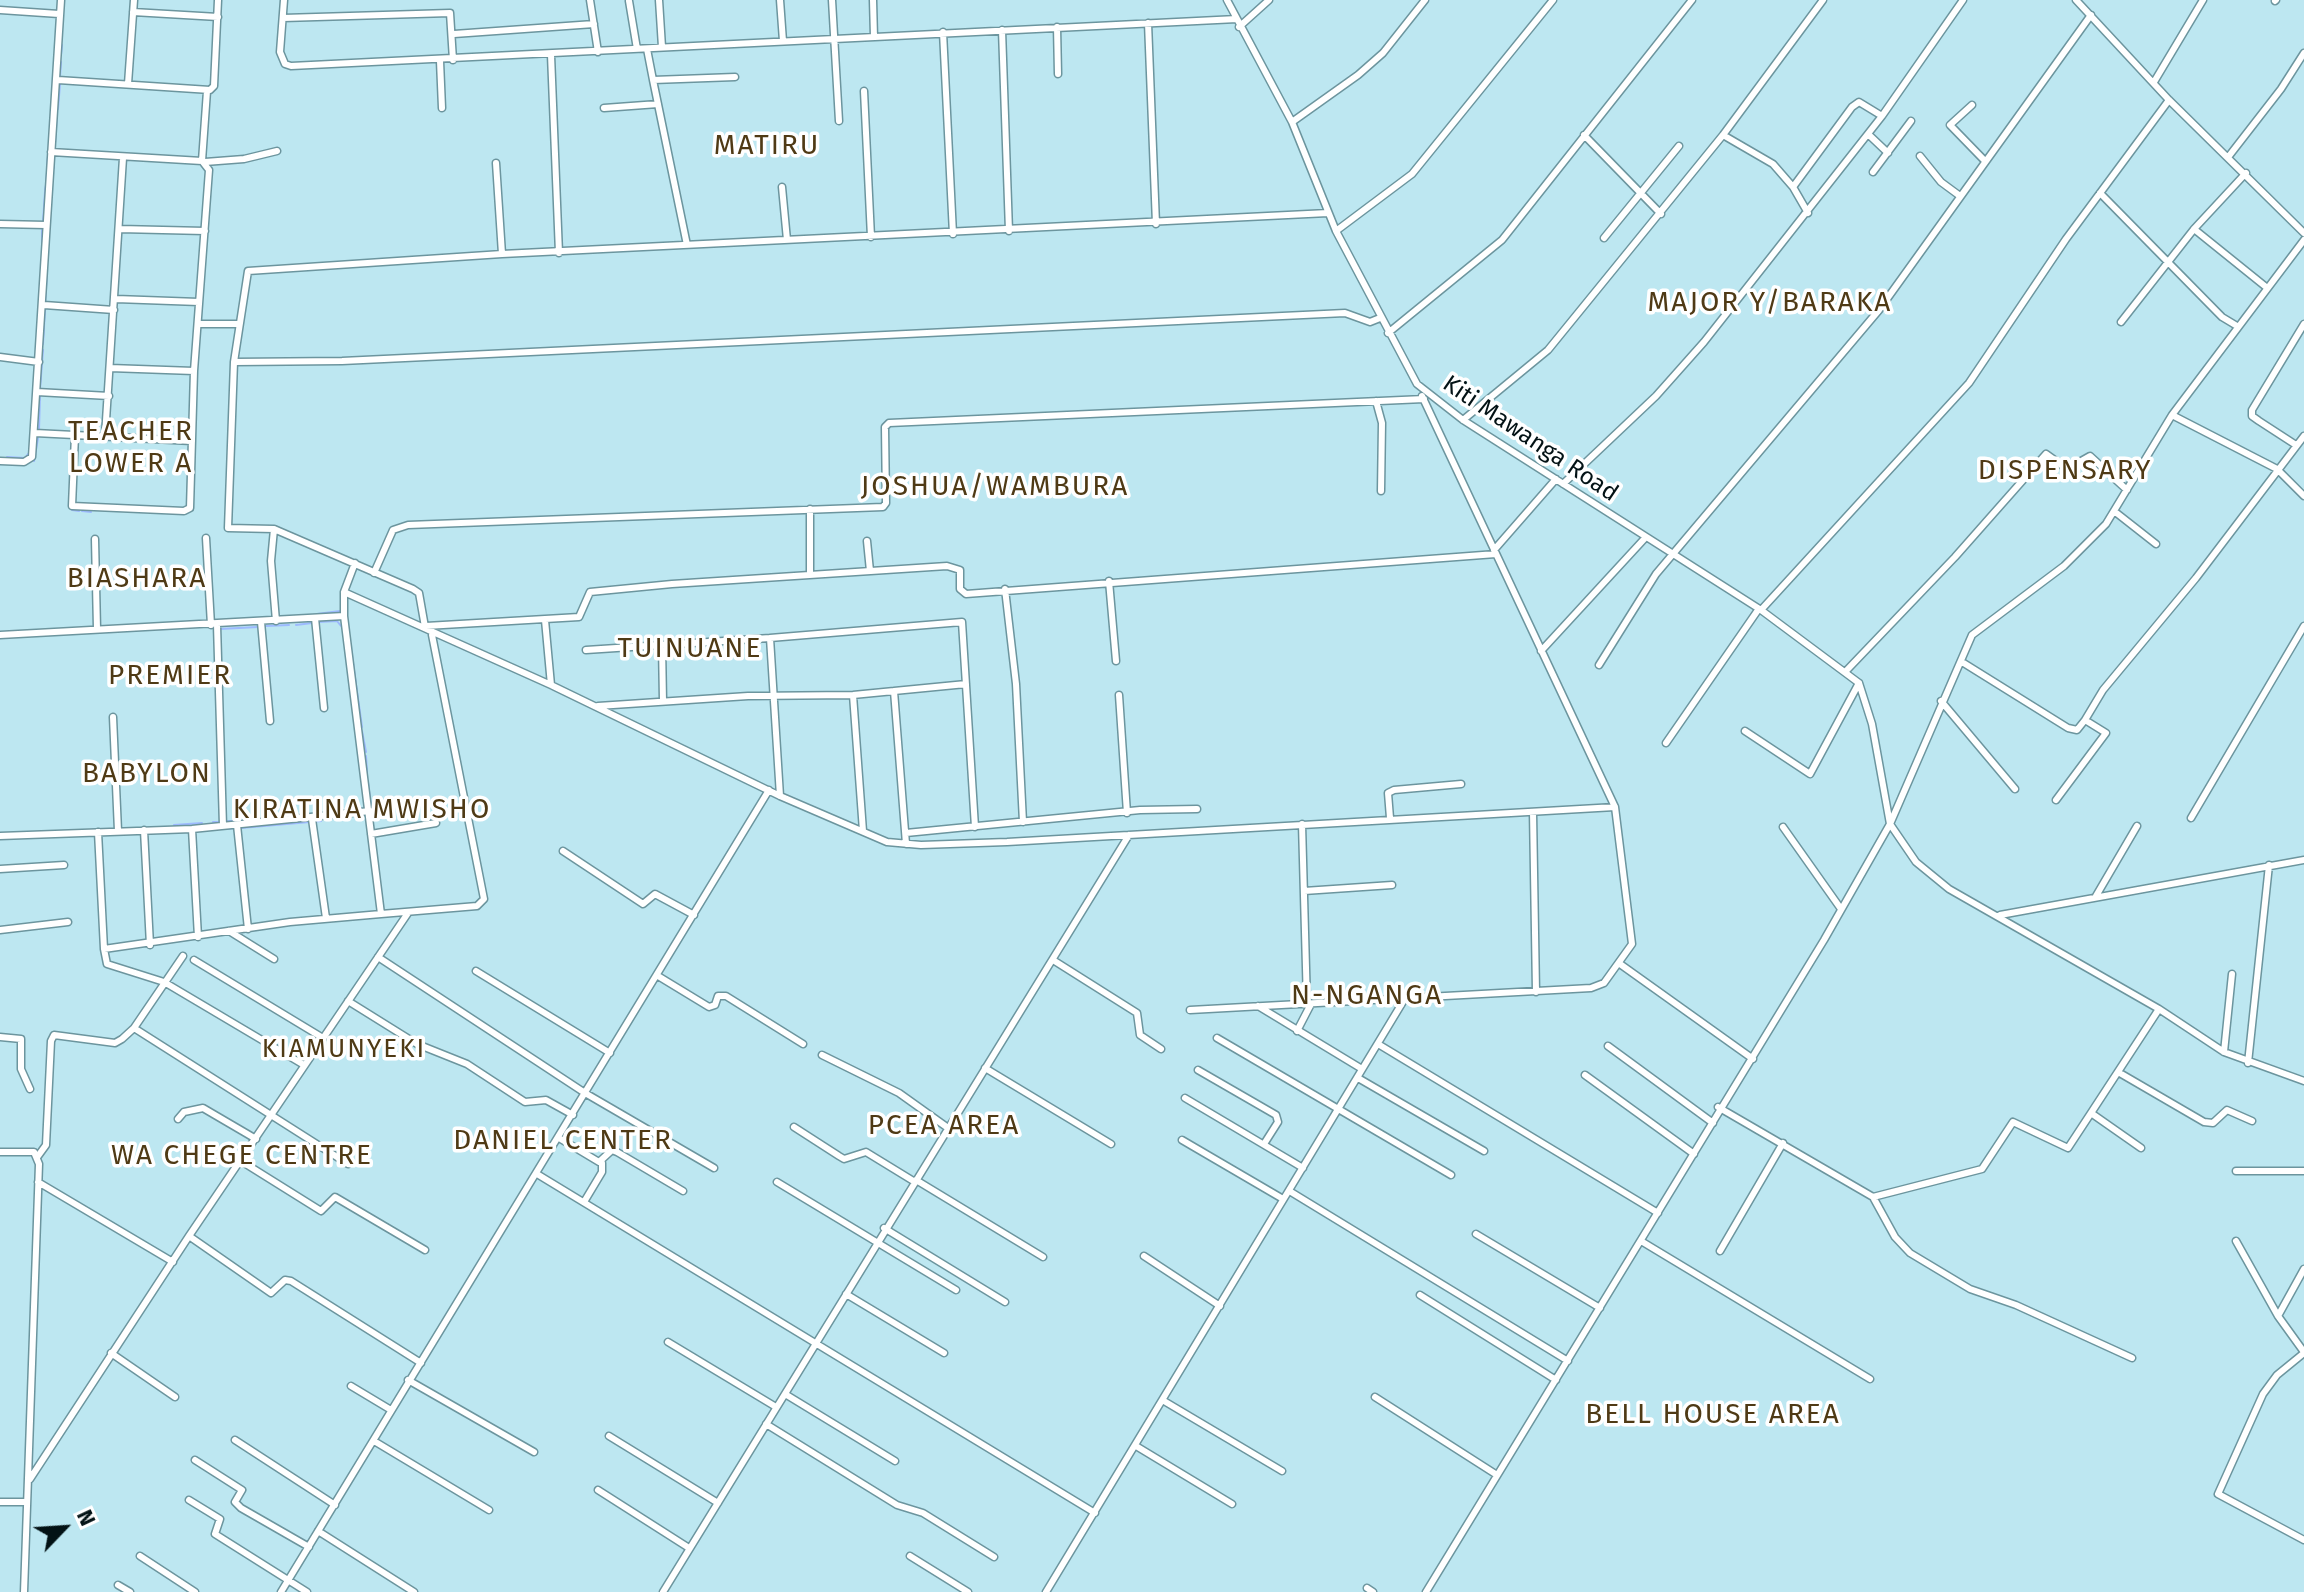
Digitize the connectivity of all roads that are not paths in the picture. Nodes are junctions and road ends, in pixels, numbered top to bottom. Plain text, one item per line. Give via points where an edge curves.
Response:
1 (61, 0) edge
2 (134, 0) edge
3 (218, 0) edge
4 (284, 0) edge
5 (590, 0) edge
6 (659, 0) edge
7 (780, 0) edge
8 (832, 0) edge
9 (873, 0) edge
10 (1227, 0) edge
11 (1269, 0) edge
12 (1425, 0) edge
13 (1553, 0) edge
14 (1692, 0) edge
15 (1823, 0) edge
16 (1963, 0) edge
17 (2076, 0) edge
18 (2203, 0) edge
19 (629, 1) edge
20 (0, 10) edge
21 (133, 12) junction
22 (59, 14) junction
23 (2091, 15) junction
24 (218, 17) junction
25 (283, 18) junction
26 (1237, 19) junction
27 (1148, 23) junction
28 (594, 24) junction
29 (1057, 27) junction
30 (1239, 27) junction
31 (1002, 30) junction
32 (943, 32) junction
33 (454, 34) junction
34 (874, 37) junction
35 (833, 39) junction
36 (783, 41) junction
37 (662, 47) junction
38 (637, 49) junction
39 (647, 49) junction
40 (598, 52) junction
41 (2304, 53) edge
42 (551, 55) junction
43 (453, 60) junction
44 (440, 61) junction
45 (1058, 74) dead end
46 (735, 77) dead end
47 (58, 80) junction
48 (653, 80) junction
49 (2154, 82) junction
50 (128, 84) junction
51 (207, 91) junction
52 (864, 91) dead end
53 (2169, 100) junction
54 (658, 104) junction
55 (1972, 105) dead end
56 (442, 108) dead end
57 (604, 108) dead end
58 (1882, 116) junction
59 (839, 121) dead end
60 (1911, 121) dead end
61 (1292, 122) junction
62 (1868, 134) junction
63 (1584, 135) junction
64 (1723, 135) junction
65 (1679, 146) dead end
66 (277, 151) dead end
67 (51, 152) junction
68 (1888, 153) junction
69 (1920, 156) dead end
70 (2229, 156) junction
71 (123, 158) junction
72 (1985, 161) junction
73 (203, 162) junction
74 (496, 163) dead end
75 (1873, 172) dead end
76 (2246, 173) junction
77 (782, 187) dead end
78 (1793, 187) junction
79 (2100, 193) junction
80 (1642, 194) junction
81 (1960, 196) junction
82 (1328, 213) junction
83 (1808, 213) junction
84 (1661, 214) junction
85 (0, 224) edge
86 (1156, 224) junction
87 (46, 225) junction
88 (120, 229) junction
89 (2194, 229) junction
90 (205, 231) junction
91 (1009, 231) junction
92 (1336, 231) junction
93 (2304, 233) edge
94 (953, 234) junction
95 (871, 237) junction
96 (1604, 238) dead end
97 (787, 240) junction
98 (2304, 240) edge
99 (687, 245) junction
100 (2296, 249) junction
101 (559, 253) junction
102 (502, 254) junction
103 (2304, 255) edge
104 (2169, 262) junction
105 (2266, 287) junction
106 (116, 299) junction
107 (199, 302) junction
108 (44, 305) junction
109 (114, 310) junction
110 (1380, 318) junction
111 (2121, 322) dead end
112 (199, 324) junction
113 (238, 324) junction
114 (2304, 324) edge
115 (2237, 326) junction
116 (1388, 333) junction
117 (0, 357) edge
118 (39, 362) junction
119 (234, 362) junction
120 (110, 368) junction
121 (194, 371) junction
122 (1417, 384) junction
123 (37, 392) junction
124 (109, 396) junction
125 (1424, 399) junction
126 (1376, 401) junction
127 (2172, 415) junction
128 (1463, 420) junction
129 (35, 433) junction
130 (75, 435) junction
131 (105, 436) junction
132 (2304, 436) edge
133 (192, 441) junction
134 (2296, 445) junction
135 (0, 461) edge
136 (2277, 469) junction
137 (1556, 479) junction
138 (1563, 484) junction
139 (2127, 490) junction
140 (1381, 491) dead end
141 (2304, 496) edge
142 (810, 509) junction
143 (2114, 511) junction
144 (274, 529) junction
145 (1646, 537) junction
146 (206, 538) dead end
147 (95, 539) dead end
148 (867, 541) dead end
149 (2156, 544) dead end
150 (1495, 552) junction
151 (1672, 554) junction
152 (355, 563) junction
153 (870, 571) junction
154 (374, 573) junction
155 (810, 575) junction
156 (1109, 581) junction
157 (1005, 589) junction
158 (344, 592) junction
159 (1759, 610) junction
160 (344, 616) junction
161 (315, 618) junction
162 (545, 620) junction
163 (276, 621) junction
164 (261, 622) junction
165 (214, 625) junction
166 (426, 626) junction
167 (2304, 626) edge
168 (437, 627) junction
169 (97, 629) junction
170 (432, 634) junction
171 (0, 635) edge
172 (770, 638) junction
173 (662, 645) junction
174 (586, 650) dead end
175 (1541, 651) junction
176 (1116, 661) dead end
177 (1962, 662) junction
178 (1599, 665) dead end
179 (1846, 671) junction
180 (1859, 683) junction
181 (966, 684) junction
182 (551, 685) junction
183 (894, 691) junction
184 (853, 695) junction
185 (1119, 695) dead end
186 (776, 697) junction
187 (663, 701) junction
188 (1941, 701) junction
189 (594, 707) junction
190 (324, 708) dead end
191 (113, 717) dead end
192 (2085, 720) junction
193 (270, 721) dead end
194 (1745, 731) dead end
195 (1666, 743) dead end
196 (1461, 784) dead end
197 (2015, 789) dead end
198 (769, 790) junction
199 (780, 796) junction
200 (2056, 800) dead end
201 (1615, 807) junction
202 (1197, 809) dead end
203 (370, 811) junction
204 (1533, 812) junction
205 (1127, 813) junction
206 (1390, 818) junction
207 (2191, 818) dead end
208 (312, 819) junction
209 (1023, 822) junction
210 (436, 823) dead end
211 (1302, 824) junction
212 (1890, 824) junction
213 (237, 825) junction
214 (223, 826) junction
215 (2137, 826) dead end
216 (975, 827) junction
217 (1783, 827) dead end
218 (192, 829) junction
219 (144, 830) junction
220 (118, 831) junction
221 (863, 831) junction
222 (98, 832) junction
223 (906, 833) junction
224 (371, 834) junction
225 (1129, 835) junction
226 (0, 836) edge
227 (906, 844) junction
228 (563, 851) dead end
229 (2304, 860) edge
230 (64, 865) dead end
231 (2269, 865) junction
232 (0, 869) edge
233 (1392, 885) dead end
234 (1304, 891) junction
235 (2096, 896) junction
236 (1841, 909) junction
237 (408, 913) junction
238 (381, 914) junction
239 (694, 915) junction
240 (2000, 915) junction
241 (326, 918) junction
242 (68, 922) dead end
243 (248, 929) junction
244 (0, 930) edge
245 (229, 931) junction
246 (198, 937) junction
247 (150, 945) junction
248 (104, 949) junction
249 (183, 956) dead end
250 (378, 957) junction
251 (274, 959) dead end
252 (194, 960) dead end
253 (1053, 960) junction
254 (1620, 964) junction
255 (476, 971) dead end
256 (2232, 974) dead end
257 (658, 976) junction
258 (164, 982) junction
259 (1536, 992) junction
260 (1404, 1000) junction
261 (348, 1001) junction
262 (1309, 1004) junction
263 (1258, 1006) junction
264 (2159, 1009) junction
265 (1190, 1010) dead end
266 (134, 1028) junction
267 (1297, 1031) junction
268 (0, 1037) edge
269 (323, 1038) junction
270 (1217, 1038) dead end
271 (803, 1044) dead end
272 (1378, 1044) junction
273 (1608, 1046) dead end
274 (1161, 1049) dead end
275 (2224, 1052) junction
276 (610, 1053) junction
277 (822, 1055) dead end
278 (1753, 1059) junction
279 (2248, 1063) junction
280 (304, 1065) junction
281 (985, 1068) junction
282 (1362, 1069) junction
283 (1198, 1070) dead end
284 (2118, 1072) junction
285 (1585, 1075) dead end
286 (1358, 1078) junction
287 (2304, 1081) edge
288 (30, 1089) dead end
289 (585, 1093) junction
290 (1185, 1098) dead end
291 (1718, 1107) junction
292 (1338, 1109) junction
293 (2091, 1113) junction
294 (273, 1115) junction
295 (573, 1115) junction
296 (178, 1119) dead end
297 (2252, 1121) dead end
298 (1713, 1123) junction
299 (794, 1127) dead end
300 (948, 1128) junction
301 (559, 1138) junction
302 (256, 1139) junction
303 (1182, 1140) dead end
304 (1783, 1143) junction
305 (1111, 1144) dead end
306 (1264, 1144) junction
307 (2141, 1148) dead end
308 (1484, 1151) dead end
309 (0, 1152) edge
310 (1694, 1154) junction
311 (38, 1156) junction
312 (241, 1161) junction
313 (602, 1163) junction
314 (348, 1164) dead end
315 (714, 1168) dead end
316 (1303, 1168) junction
317 (2236, 1171) dead end
318 (2304, 1171) edge
319 (537, 1174) junction
320 (1451, 1175) dead end
321 (915, 1181) junction
322 (38, 1182) junction
323 (777, 1182) dead end
324 (683, 1191) dead end
325 (1291, 1192) junction
326 (1873, 1197) junction
327 (1283, 1199) junction
328 (584, 1202) junction
329 (1658, 1213) junction
330 (884, 1228) junction
331 (1476, 1234) dead end
332 (189, 1236) junction
333 (1641, 1241) junction
334 (2236, 1241) dead end
335 (877, 1243) junction
336 (425, 1250) dead end
337 (1720, 1251) dead end
338 (1144, 1256) dead end
339 (1043, 1257) dead end
340 (173, 1262) junction
341 (2304, 1269) edge
342 (956, 1290) dead end
343 (846, 1294) junction
344 (1420, 1295) dead end
345 (1005, 1302) dead end
346 (1220, 1306) junction
347 (1600, 1308) junction
348 (2278, 1316) junction
349 (668, 1342) dead end
350 (816, 1343) junction
351 (2304, 1352) edge
352 (111, 1353) junction
353 (944, 1353) dead end
354 (2132, 1358) dead end
355 (1568, 1361) junction
356 (421, 1363) junction
357 (1870, 1379) dead end
358 (408, 1380) junction
359 (1556, 1380) junction
360 (351, 1386) dead end
361 (785, 1394) junction
362 (175, 1397) dead end
363 (1375, 1397) dead end
364 (1164, 1401) junction
365 (776, 1407) junction
366 (391, 1410) junction
367 (766, 1424) junction
368 (609, 1436) dead end
369 (235, 1440) dead end
370 (374, 1441) junction
371 (1136, 1446) junction
372 (534, 1452) dead end
373 (195, 1460) dead end
374 (895, 1461) dead end
375 (1282, 1471) dead end
376 (1497, 1475) junction
377 (30, 1479) junction
378 (598, 1490) dead end
379 (189, 1500) dead end
380 (0, 1502) edge
381 (25, 1502) junction
382 (718, 1503) junction
383 (1232, 1504) dead end
384 (335, 1505) junction
385 (489, 1510) dead end
386 (1095, 1513) junction
387 (318, 1531) junction
388 (2304, 1540) edge
389 (309, 1547) junction
390 (689, 1548) junction
391 (140, 1556) dead end
392 (910, 1556) dead end
393 (994, 1557) dead end
394 (288, 1580) junction
395 (118, 1585) dead end
396 (24, 1592) edge
397 (130, 1592) edge
398 (195, 1592) edge
399 (281, 1592) edge
400 (307, 1592) edge
401 (414, 1592) edge
402 (663, 1592) edge
403 (968, 1592) edge
404 (1046, 1592) edge
405 (1426, 1592) edge

1 - 22 street
2 - 21 street
3 - 24 street
4 - 25 street
5 - 28 street
6 - 37 street
7 - 36 street
8 - 35 street
9 - 34 street
10 - 26 street, Kiti Mawanga Road
11 - 30 street
12 - 61 street via 1383,53
13 - 92 street via 1412,174
14 - 63 street
15 - 64 street
16 - 58 street
17 - 23 street
18 - 49 street
19 - 38 street
20 - 22 street
21 - 24 street
21 - 50 street
22 - 47 street
23 - 49 street
23 - 72 street
24 - 51 street via 214,86
25 - 33 street via 442,12 450,13
25 - 44 street via 280,52 291,66
26 - 27 street
26 - 30 street, Kiti Mawanga Road
27 - 29 street
27 - 86 street
28 - 33 street
28 - 40 street
29 - 31 street
29 - 45 street
30 - 61 street, Kiti Mawanga Road
31 - 32 street
31 - 91 street
32 - 34 street
32 - 94 street
33 - 43 street
34 - 35 street
35 - 36 street
35 - 59 street
36 - 37 street
37 - 39 street
38 - 39 street
38 - 40 street
39 - 48 street
40 - 42 street
41 - 70 street
42 - 43 street
42 - 101 street
43 - 44 street
44 - 56 street
46 - 48 street
47 - 50 street
47 - 67 street
48 - 54 street
49 - 53 street
50 - 51 street
51 - 73 street
52 - 95 street
53 - 70 street
53 - 79 street
54 - 57 street
54 - 99 street
55 - 72 street via 1950,125
58 - 62 street
58 - 78 street via 1855,104
60 - 68 street
61 - 82 street, Kiti Mawanga Road
62 - 68 street
62 - 83 street
63 - 80 street
63 - 116 street via 1502,240
64 - 78 street via 1773,164
64 - 84 street
65 - 80 street
66 - 73 street
67 - 71 street
67 - 87 street
68 - 75 street
69 - 81 street
70 - 76 street
71 - 73 street
71 - 88 street
72 - 81 street
73 - 90 street via 209,170
74 - 102 street
76 - 89 street
76 - 93 street
77 - 97 street
78 - 83 street
79 - 104 street
79 - 159 street via 1969,383
80 - 84 street
80 - 96 street
81 - 151 street via 1879,310
82 - 86 street
82 - 92 street, Kiti Mawanga Road
83 - 138 street via 1666,385
84 - 128 street via 1548,350
85 - 87 street
86 - 91 street
87 - 108 street
88 - 90 street
88 - 106 street
89 - 104 street
89 - 105 street
90 - 107 street
91 - 94 street
92 - 110 street, Kiti Mawanga Road
94 - 95 street
95 - 97 street
97 - 99 street
98 - 100 street
99 - 101 street
100 - 103 street
100 - 105 street
101 - 102 street
102 - 113 street via 251,270 245,276
104 - 111 street
104 - 115 street
105 - 115 street
106 - 107 street
106 - 109 street
107 - 112 street
108 - 109 street
108 - 118 street
109 - 120 street
110 - 116 street, Kiti Mawanga Road
110 - 119 street via 1370,322 1345,313
112 - 113 street
112 - 121 street
113 - 119 street
114 - 134 street via 2252,410 2252,416
115 - 127 street
116 - 122 street, Kiti Mawanga Road
117 - 118 street
118 - 123 street
119 - 144 street via 227,525
120 - 121 street
120 - 124 street
121 - 133 street
122 - 125 street
122 - 128 street, Kiti Mawanga Road
123 - 124 street
123 - 129 street
124 - 131 street
125 - 126 street
125 - 150 street
126 - 140 street via 1382,423
126 - 142 street via 889,423 885,505
127 - 136 street
127 - 139 street
128 - 137 street, Kiti Mawanga Road
129 - 130 street
129 - 135 street via 32,457
130 - 131 street
130 - 133 street via 71,502 81,507 188,510
131 - 133 street
132 - 134 street
134 - 136 street
136 - 141 street
136 - 192 street
137 - 138 street, Kiti Mawanga Road
137 - 150 street
138 - 145 street, Kiti Mawanga Road
139 - 143 street
139 - 179 street via 2090,456 2067,469 2046,454
142 - 154 street via 408,525 393,530
142 - 155 street
143 - 149 street
143 - 177 street via 2076,555 1978,629
144 - 152 street
144 - 163 street
145 - 151 street, Kiti Mawanga Road
145 - 175 street
146 - 165 street
147 - 169 street
148 - 153 street
150 - 156 street via 1261,574
150 - 175 street
151 - 159 street, Kiti Mawanga Road
151 - 178 street
152 - 154 street
152 - 158 street
153 - 155 street
153 - 157 street via 947,566 960,570 960,589 966,594
154 - 166 street via 419,593
155 - 162 street via 593,591 579,617
156 - 157 street
156 - 176 street
157 - 209 street
158 - 160 street
158 - 166 street
159 - 179 street, Kiti Mawanga Road
159 - 195 street
160 - 161 street
160 - 203 street
161 - 163 street
161 - 190 street
162 - 168 street
162 - 182 street
163 - 164 street
164 - 165 street
164 - 193 street
165 - 169 street
165 - 214 street
166 - 168 street
166 - 170 street
167 - 207 street
168 - 170 street
169 - 171 street
170 - 182 street
170 - 237 street via 484,899 477,906
172 - 173 street
172 - 181 street via 962,622
172 - 186 street
173 - 174 street
173 - 187 street
175 - 201 street
177 - 188 street
177 - 192 street via 2068,728 2077,730
179 - 180 street, Kiti Mawanga Road
180 - 194 street via 1810,774
180 - 212 street, Kiti Mawanga Road
181 - 183 street
181 - 216 street
182 - 189 street
183 - 184 street
183 - 223 street
184 - 186 street
184 - 221 street
185 - 205 street
186 - 187 street
186 - 199 street
187 - 189 street
188 - 197 street
188 - 212 street
189 - 198 street
191 - 220 street
192 - 200 street via 2103,730 2105,737
196 - 206 street via 1394,790 1388,793
198 - 199 street
198 - 239 street
199 - 221 street
201 - 204 street
201 - 254 street via 1632,937
202 - 205 street
203 - 208 street
203 - 224 street
204 - 206 street
204 - 259 street
205 - 209 street
206 - 211 street
208 - 213 street
208 - 241 street
209 - 216 street
210 - 224 street
211 - 225 street
211 - 234 street
212 - 236 street
212 - 240 street via 1916,862 1949,889
213 - 214 street
213 - 243 street
214 - 218 street
215 - 235 street
216 - 223 street
217 - 236 street
218 - 219 street
218 - 246 street
219 - 220 street
219 - 247 street
220 - 222 street
221 - 227 street
222 - 226 street
222 - 248 street
223 - 227 street
224 - 238 street
225 - 227 street
225 - 253 street
228 - 239 street via 643,904 655,894
229 - 231 street
230 - 232 street
231 - 235 street
231 - 279 street
233 - 234 street
234 - 262 street
235 - 240 street
236 - 278 street
237 - 238 street
237 - 250 street
238 - 241 street
239 - 257 street
240 - 264 street
241 - 243 street
242 - 244 street
243 - 245 street
245 - 246 street
245 - 251 street
246 - 247 street
247 - 248 street
248 - 258 street via 107,964
249 - 258 street
250 - 261 street
250 - 289 street
252 - 269 street
253 - 274 street via 1137,1013 1140,1035
253 - 281 street
254 - 259 street via 1600,987
254 - 278 street
255 - 276 street
256 - 275 street
257 - 271 street via 709,1007 718,996 726,996
257 - 276 street
258 - 266 street
258 - 280 street
259 - 260 street
260 - 262 street
260 - 272 street
261 - 269 street
261 - 295 street via 417,1044 467,1064 525,1102 546,1100
262 - 263 street
262 - 267 street
263 - 265 street
263 - 267 street
264 - 275 street
264 - 284 street
266 - 294 street
266 - 311 street via 115,1043 54,1035 46,1145
267 - 282 street
268 - 288 street via 21,1039 21,1069
269 - 280 street
270 - 292 street
272 - 282 street
272 - 329 street
273 - 298 street
275 - 279 street
276 - 289 street
277 - 300 street via 899,1093
278 - 291 street
279 - 287 street
280 - 294 street
281 - 300 street
281 - 305 street
282 - 286 street
283 - 306 street via 1276,1115 1278,1122
284 - 293 street
284 - 297 street via 2204,1122 2213,1123 2227,1110
285 - 310 street
286 - 292 street
286 - 308 street
289 - 295 street
289 - 315 street
290 - 306 street
291 - 298 street
291 - 304 street
292 - 316 street
292 - 320 street
293 - 307 street
293 - 326 street via 2068,1148 2013,1122 1982,1169
294 - 302 street
294 - 314 street
295 - 301 street
296 - 302 street via 203,1108
298 - 310 street
299 - 321 street via 844,1159 866,1152
300 - 321 street
301 - 313 street
301 - 319 street
302 - 312 street
303 - 327 street
304 - 326 street
304 - 337 street
306 - 316 street
309 - 311 street via 26,1150
310 - 329 street
311 - 322 street
312 - 332 street
312 - 336 street via 321,1211 335,1197
313 - 324 street via 612,1150
313 - 328 street
316 - 325 street
317 - 318 street
319 - 328 street
319 - 356 street
321 - 330 street
321 - 339 street
322 - 340 street
322 - 377 street
323 - 335 street
325 - 327 street
325 - 355 street
326 - 354 street via 1910,1253 1970,1289
327 - 346 street
328 - 350 street
329 - 333 street
330 - 335 street
330 - 345 street
331 - 347 street
332 - 340 street
332 - 356 street via 271,1293 291,1281
333 - 347 street
333 - 357 street
334 - 348 street
335 - 342 street
335 - 343 street
338 - 346 street
340 - 352 street
341 - 348 street
343 - 350 street
343 - 353 street
344 - 359 street
346 - 364 street
347 - 355 street
348 - 351 street
349 - 365 street
350 - 361 street
350 - 386 street
351 - 388 street via 2263,1394 2218,1494
352 - 362 street
352 - 377 street
355 - 359 street
356 - 358 street
358 - 366 street
358 - 372 street
359 - 376 street
360 - 366 street
361 - 365 street
361 - 374 street
363 - 376 street
364 - 371 street
364 - 375 street
365 - 367 street
366 - 370 street
367 - 382 street
367 - 393 street
368 - 382 street
369 - 384 street
370 - 384 street
370 - 385 street
371 - 383 street
371 - 386 street
373 - 389 street via 242,1490 235,1502 241,1508
376 - 405 street
377 - 381 street
378 - 390 street
379 - 394 street via 220,1519 215,1534
380 - 381 street
381 - 396 street
382 - 390 street
384 - 387 street
386 - 404 street
387 - 389 street
387 - 401 street
389 - 394 street
390 - 402 street
391 - 398 street
392 - 403 street
394 - 399 street
394 - 400 street
395 - 397 street

